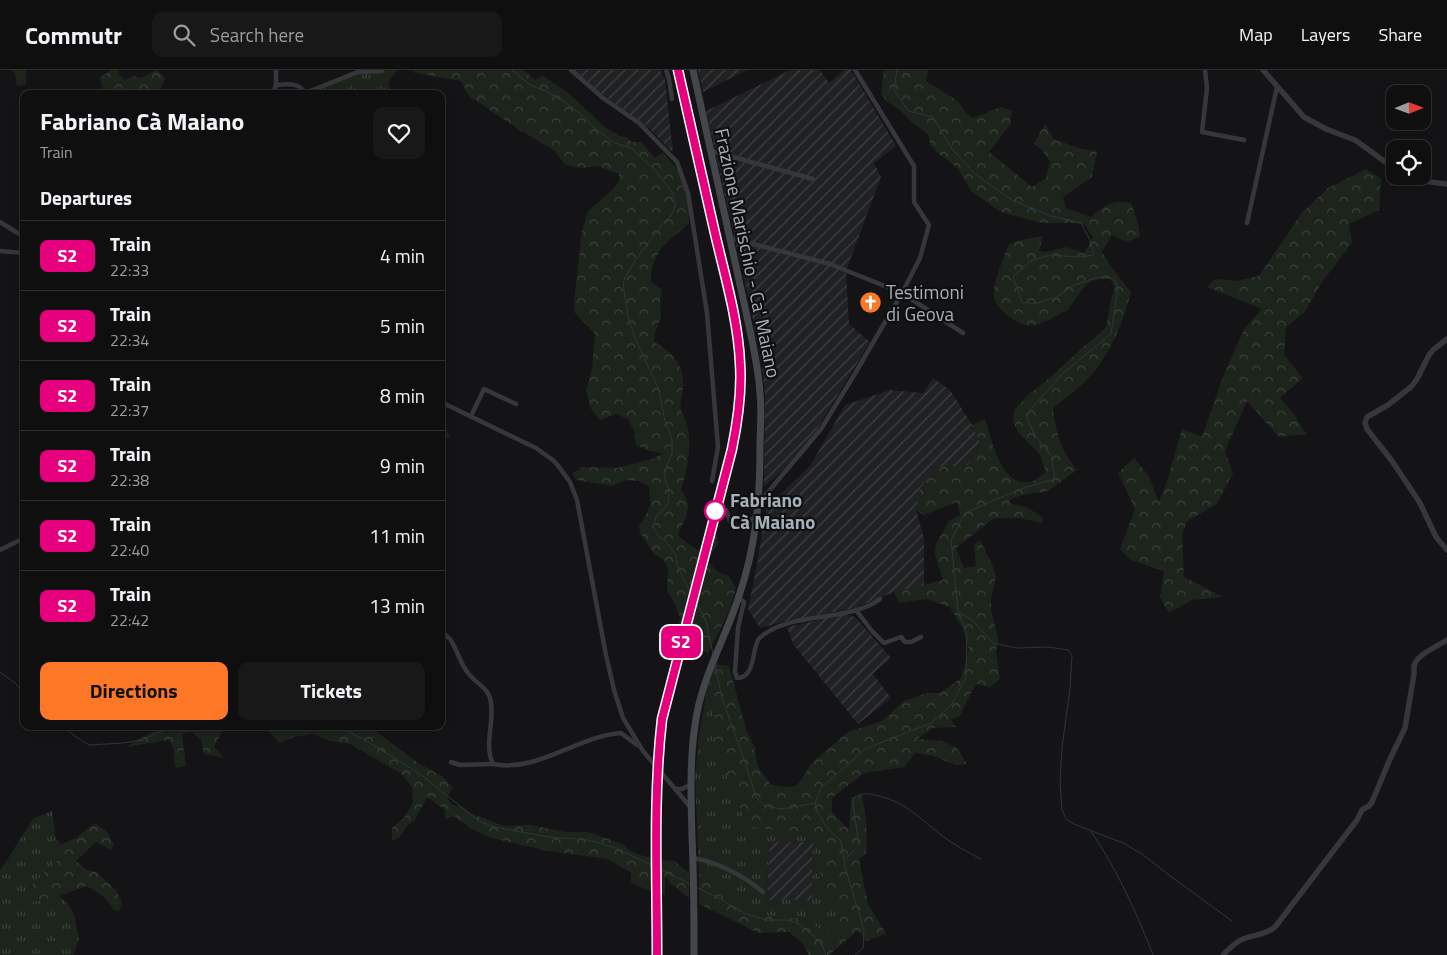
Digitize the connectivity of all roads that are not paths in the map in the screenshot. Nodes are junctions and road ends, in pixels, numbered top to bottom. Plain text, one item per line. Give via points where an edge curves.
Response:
1 (276, 70) edge
2 (571, 70) edge
3 (666, 70) edge
4 (694, 70) edge
5 (855, 70) edge
6 (1205, 70) edge
7 (1263, 70) edge
8 (382, 71) edge
9 (276, 85) junction
10 (1278, 87) junction
11 (275, 90) edge
12 (303, 90) edge
13 (313, 90) edge
14 (672, 99) dead end
15 (1244, 140) dead end
16 (711, 151) junction
17 (1386, 162) edge
18 (813, 179) dead end
19 (1431, 182) edge
20 (1447, 184) edge
21 (0, 222) edge
22 (1247, 223) dead end
23 (20, 234) edge
24 (730, 238) junction
25 (0, 251) edge
26 (20, 253) edge
27 (902, 293) junction
28 (963, 333) dead end
29 (1447, 339) edge
30 (445, 404) edge
31 (516, 404) dead end
32 (471, 416) junction
33 (712, 481) dead end
34 (758, 504) junction
35 (726, 510) dead end
36 (758, 514) junction
37 (20, 540) edge
38 (0, 550) edge
39 (1447, 550) edge
40 (739, 598) junction
41 (880, 599) dead end
42 (856, 610) junction
43 (445, 634) edge
44 (921, 637) dead end
45 (1447, 640) edge
46 (640, 747) junction
47 (452, 762) dead end
48 (493, 764) junction
49 (691, 784) junction
50 (674, 788) junction
51 (691, 798) junction
52 (692, 809) junction
53 (693, 858) junction
54 (763, 892) dead end
55 (694, 955) edge
56 (1223, 955) edge

1 - 9 street
2 - 33 street via 639,123 677,162 688,192 707,313 716,418 718,447
3 - 14 street
4 - 16 main road, Frazione Marischio - Ca' Maiano
5 - 27 street via 914,166 914,202 929,225 920,258
6 - 15 street via 1207,88 1202,132
7 - 10 street
8 - 13 street via 358,72
9 - 11 street
9 - 12 street via 292,84
10 - 17 street via 1304,117 1355,140
10 - 22 street
16 - 18 street
16 - 24 main road, Frazione Marischio - Ca' Maiano
19 - 20 street
21 - 23 street
24 - 27 street via 830,264
24 - 34 main road, Frazione Marischio - Ca' Maiano via 760,386
25 - 26 street
27 - 28 street
27 - 34 street via 821,429
29 - 39 street via 1429,355 1412,386 1367,416 1365,423
30 - 32 street
31 - 32 street via 484,389
32 - 46 street via 536,448 554,461 570,482 577,500 614,690 623,718
34 - 36 main road, Frazione Marischio - Ca' Maiano
35 - 36 street via 731,524 737,527
36 - 40 main road, Frazione Marischio - Ca' Maiano via 752,552
37 - 38 street
40 - 42 street via 744,602 738,628 734,672 737,678 750,667 758,640 763,635 786,623
40 - 49 main road, Frazione Marischio - Ca' Maiano via 703,687 694,730
41 - 42 street
42 - 44 street via 884,643 901,637 905,642 911,642
43 - 48 street via 468,674 490,696 492,722 488,748
45 - 56 street via 1416,660 1405,728 1372,802 1362,810 1274,927 1265,934 1242,939
46 - 48 street via 621,733 612,733 532,762 503,766
46 - 50 street
47 - 48 street via 460,765
49 - 50 street via 682,789
49 - 51 main road, Frazione Marischio - Ca' Maiano
50 - 51 street
50 - 52 street
51 - 52 main road, Frazione Marischio - Ca' Maiano
52 - 53 main road, Frazione Marischio - Ca' Maiano
53 - 54 street via 707,860
53 - 55 main road, Frazione Marischio - Ca' Maiano

